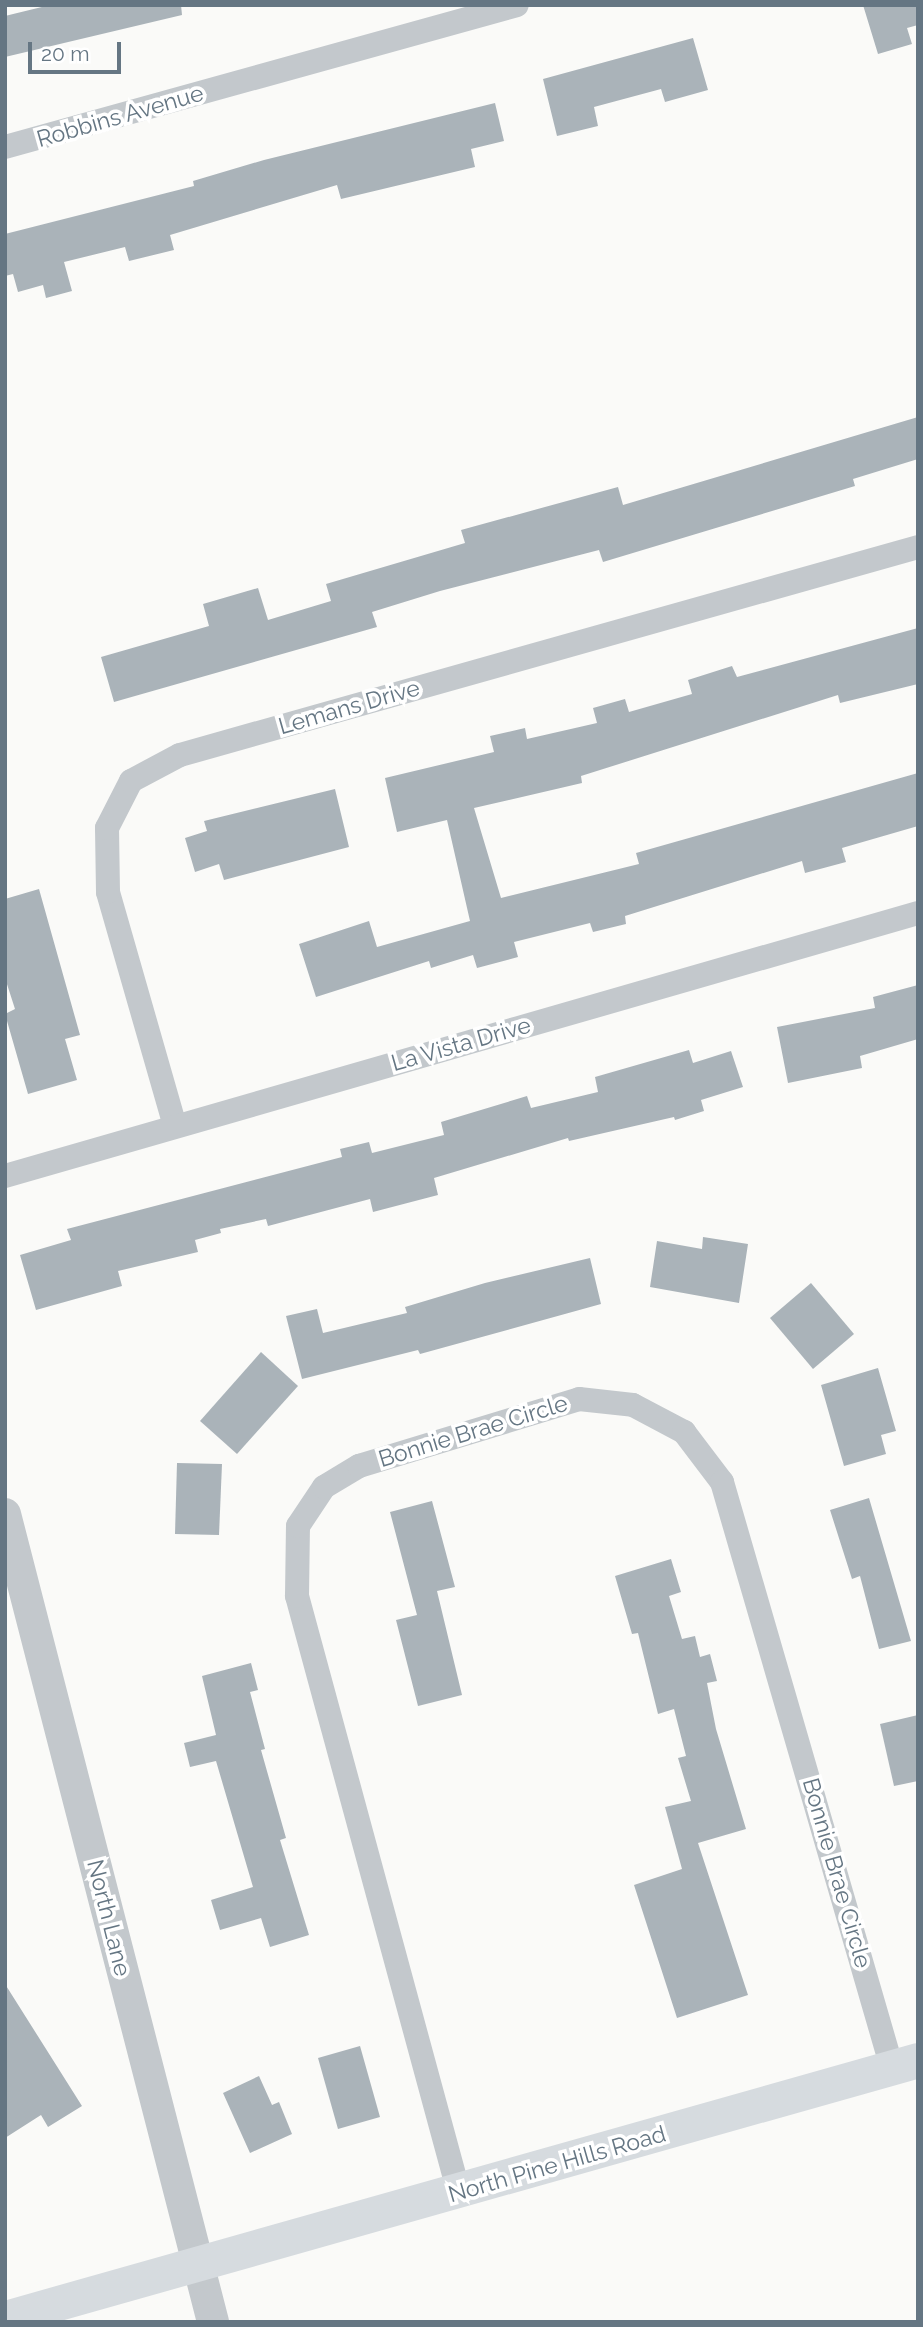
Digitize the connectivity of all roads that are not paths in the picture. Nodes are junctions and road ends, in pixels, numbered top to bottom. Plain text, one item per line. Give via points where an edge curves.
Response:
1 (517, 5) edge
2 (5, 148) edge
3 (918, 547) edge
4 (918, 913) edge
5 (175, 1126) junction
6 (5, 1176) edge
7 (5, 1514) edge
8 (905, 2064) edge
9 (459, 2193) junction
10 (197, 2267) junction
11 (5, 2318) edge
12 (213, 2322) edge

1 - 2 street, Robbins Avenue
3 - 5 street, Lemans Drive via 180,755 131,780 107,828 108,892
4 - 5 street, La Vista Drive
5 - 6 street, La Vista Drive
7 - 10 street, North Lane
8 - 9 main road, North Pine Hills Road
8 - 9 street, Bonnie Brae Circle via 722,1482 684,1432 633,1405 579,1399 359,1466 324,1487 298,1527 297,1596
9 - 10 main road, North Pine Hills Road
10 - 11 main road, North Pine Hills Road
10 - 12 street, North Lane

